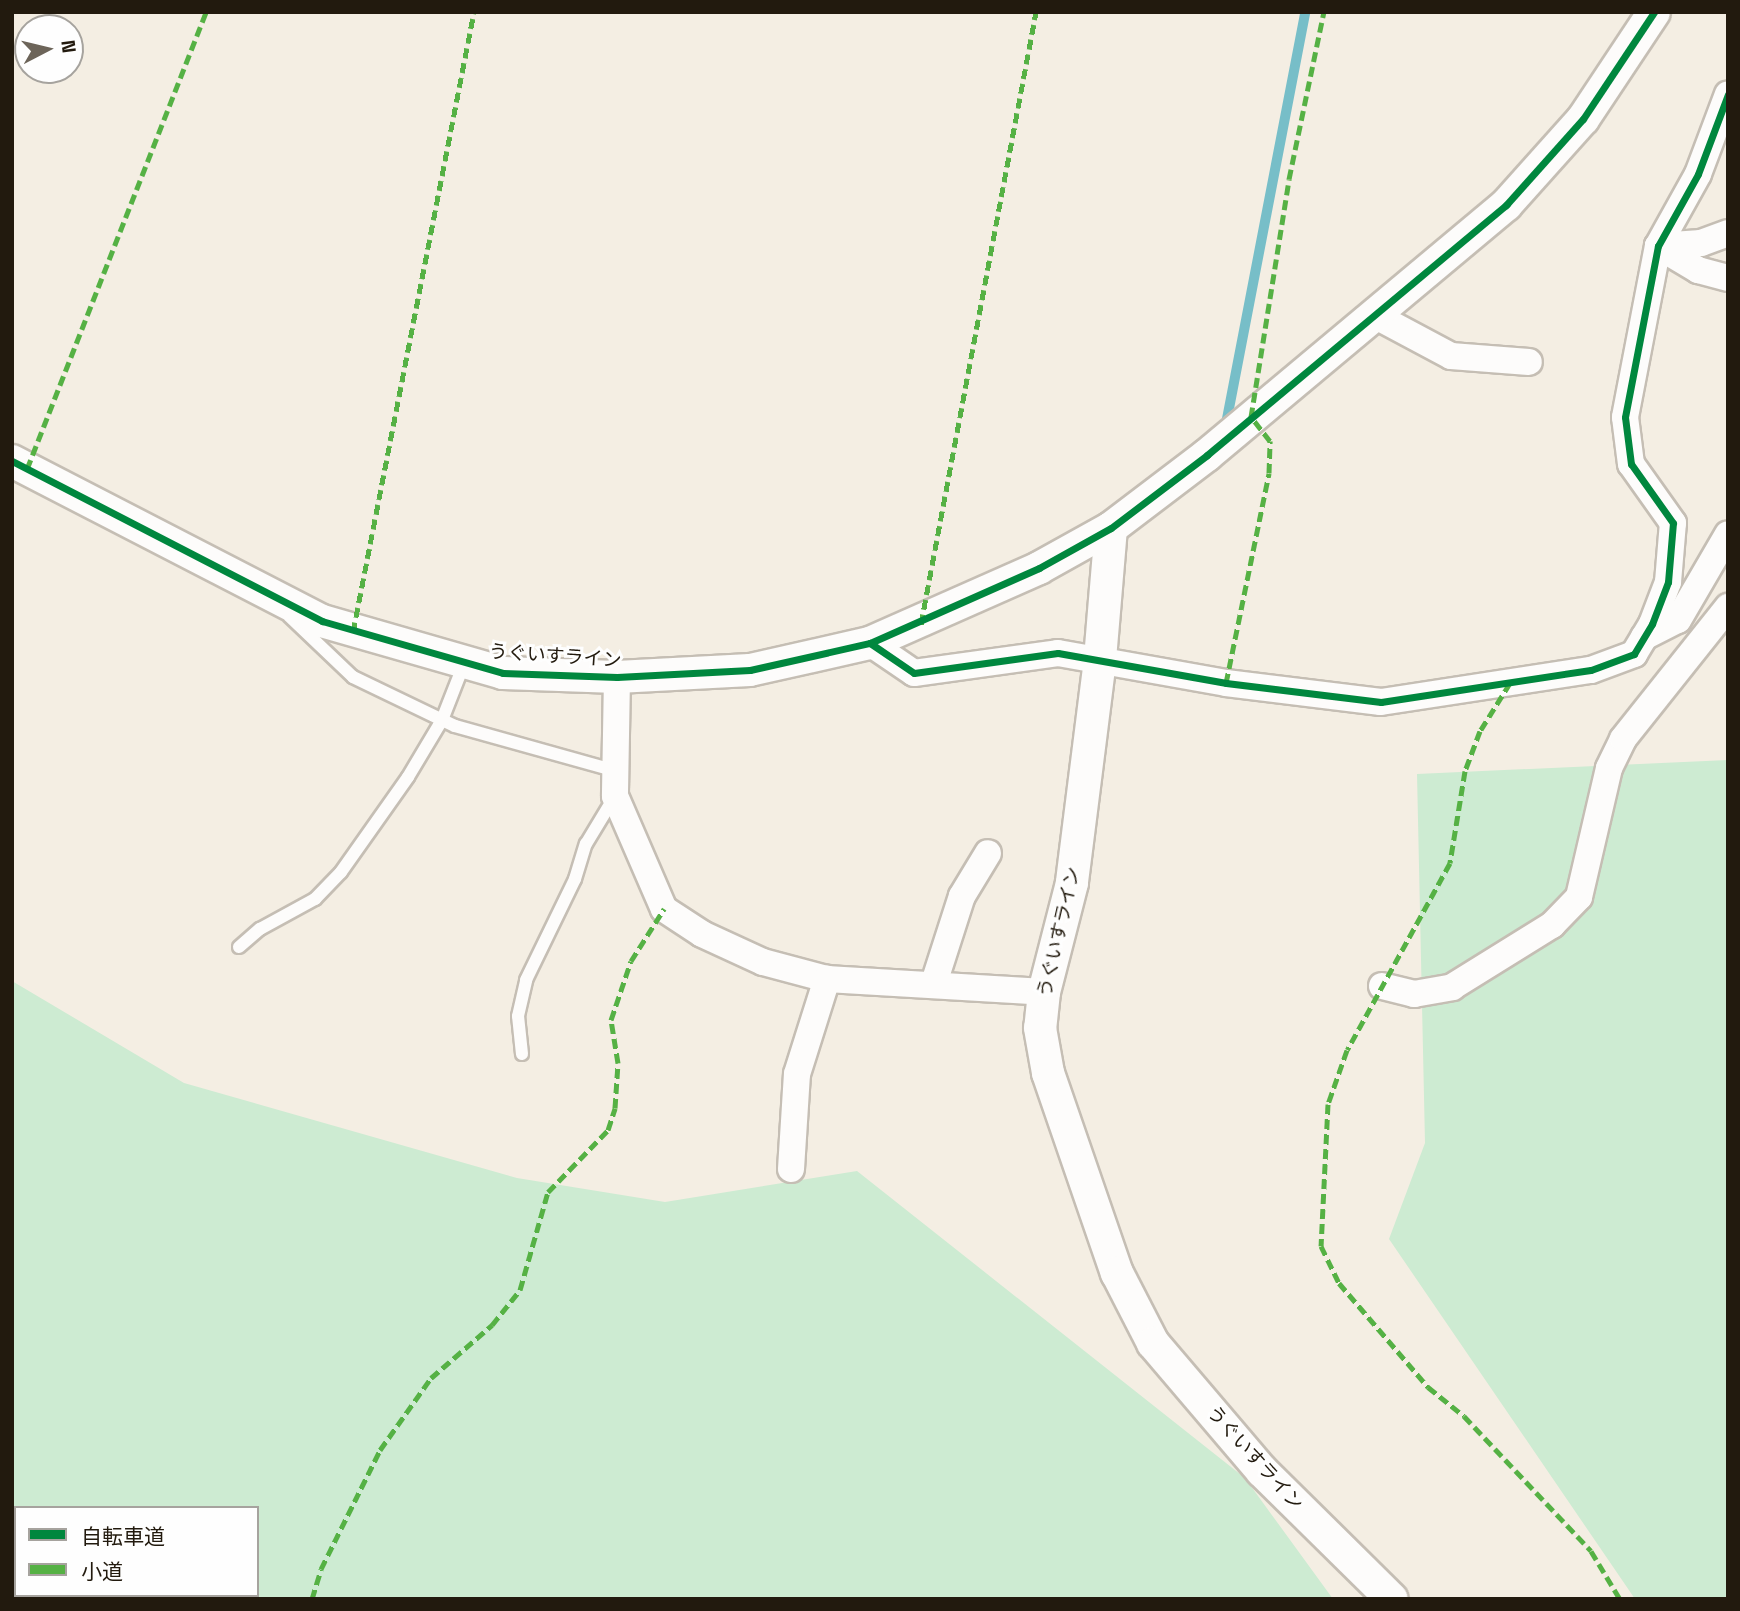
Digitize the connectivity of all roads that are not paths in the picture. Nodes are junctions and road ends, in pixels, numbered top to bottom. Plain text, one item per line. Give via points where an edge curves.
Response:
1 (1654, 12) edge
2 (1728, 94) edge
3 (1728, 233) edge
4 (1658, 246) junction
5 (1728, 278) edge
6 (1376, 316) junction
7 (1529, 362) dead end
8 (12, 461) edge
9 (1111, 527) junction
10 (1728, 534) edge
11 (267, 597) junction
12 (1728, 607) edge
13 (1644, 637) junction
14 (870, 643) junction
15 (1100, 660) junction
16 (464, 664) junction
17 (617, 677) junction
18 (442, 720) junction
19 (616, 783) junction
20 (988, 853) dead end
21 (239, 947) dead end
22 (827, 979) junction
23 (934, 983) junction
24 (1382, 986) dead end
25 (1044, 992) junction
26 (522, 1054) dead end
27 (791, 1169) dead end
28 (1392, 1599) edge

1 - 6 street via 1583,118 1506,205
2 - 4 street via 1698,174
3 - 4 street via 1701,243
4 - 5 street via 1698,270
4 - 13 street via 1625,418 1632,464 1673,523 1668,582
6 - 7 street via 1451,356
6 - 9 street
8 - 11 street, うぐいすライン
9 - 14 street, うぐいすライン via 1039,568
9 - 15 street, うぐいすライン
10 - 13 street via 1678,620
11 - 16 street, うぐいすライン via 353,632
11 - 18 lane via 353,677
12 - 24 street via 1623,740 1609,768 1579,897 1552,925 1452,987 1414,994
13 - 15 street via 1634,654 1591,670 1381,702 1276,691
14 - 15 street via 915,673 1058,653
14 - 17 street, うぐいすライン via 750,670
15 - 25 street, うぐいすライン via 1072,883
16 - 17 street, うぐいすライン via 503,673
16 - 18 lane
17 - 19 street
18 - 19 lane
18 - 21 lane via 341,872 315,899 260,929
19 - 22 street via 664,909 702,934 763,962
19 - 26 lane via 526,980 518,1016
20 - 23 street via 962,896
22 - 23 street
22 - 27 street via 797,1074
23 - 25 street
25 - 28 street, うぐいすライン via 1040,1028 1048,1073 1117,1273 1153,1343 1262,1471

